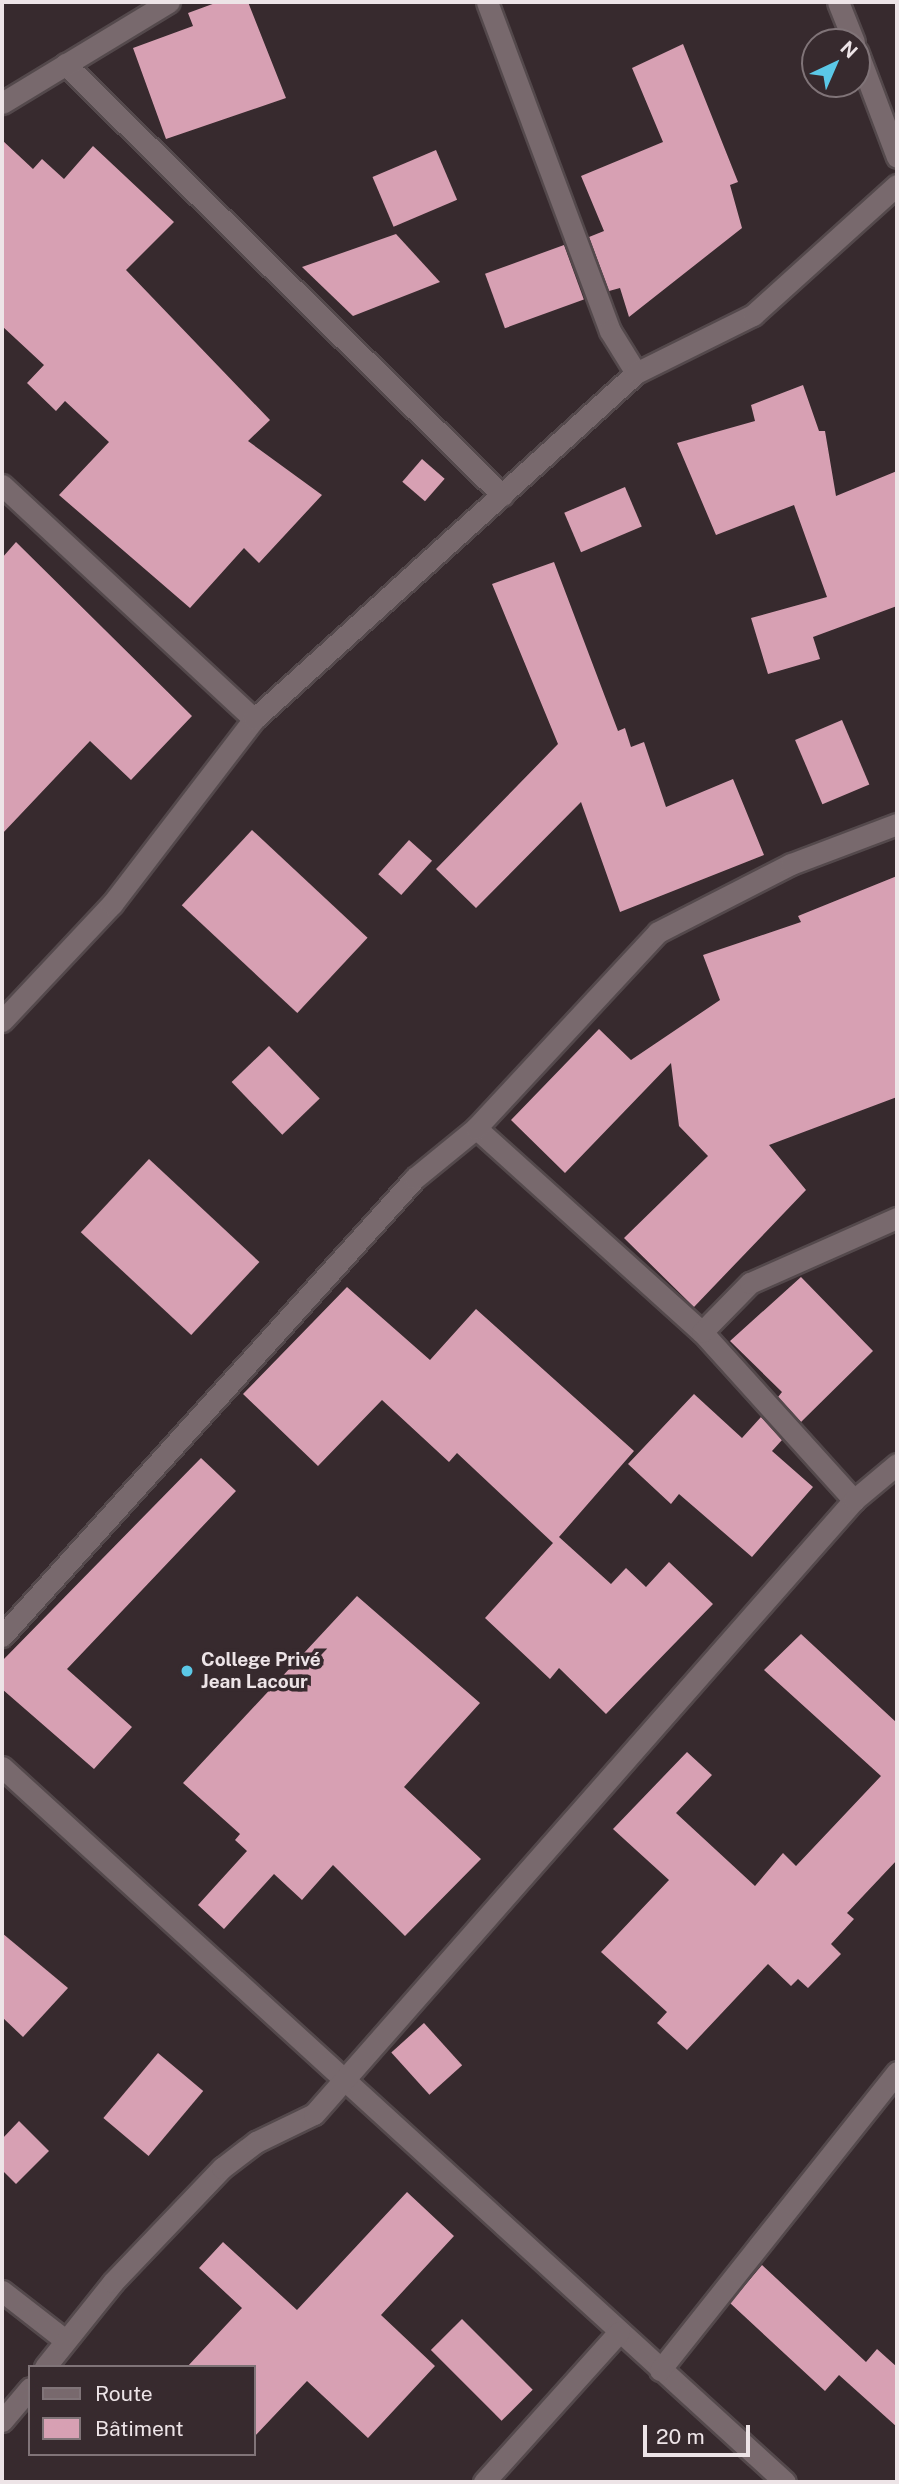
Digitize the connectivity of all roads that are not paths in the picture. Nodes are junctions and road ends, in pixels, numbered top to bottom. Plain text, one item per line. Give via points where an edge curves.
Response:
1 (169, 2) edge
2 (487, 2) edge
3 (838, 2) edge
4 (848, 28) edge
5 (65, 64) junction
6 (871, 88) edge
7 (2, 103) edge
8 (897, 157) edge
9 (897, 185) edge
10 (636, 373) junction
11 (2, 485) edge
12 (502, 495) junction
13 (254, 719) junction
14 (897, 824) edge
15 (2, 1021) edge
16 (476, 1128) junction
17 (897, 1217) edge
18 (702, 1332) junction
19 (897, 1464) edge
20 (854, 1500) junction
21 (2, 1636) edge
22 (2, 1767) edge
23 (897, 2072) edge
24 (344, 2081) junction
25 (2, 2291) edge
26 (619, 2332) junction
27 (65, 2340) junction
28 (46, 2365) edge
29 (660, 2370) junction
30 (28, 2390) edge
31 (2, 2421) edge
32 (484, 2482) edge
33 (785, 2482) edge

1 - 5 street
2 - 10 street via 610,331
3 - 4 street
5 - 7 street
5 - 12 street
6 - 8 street
9 - 10 street via 753,314
10 - 12 street
11 - 13 street
12 - 13 street
13 - 15 street via 112,904
14 - 16 street via 791,864 658,932
16 - 18 street
16 - 21 street via 415,1178
17 - 18 street via 750,1283
18 - 20 street
19 - 20 street
20 - 24 street
22 - 24 street
23 - 29 street
24 - 26 street
24 - 27 street via 314,2114 257,2142 222,2168
25 - 27 street
26 - 29 street
26 - 32 street
27 - 28 street
29 - 33 street
30 - 31 street

